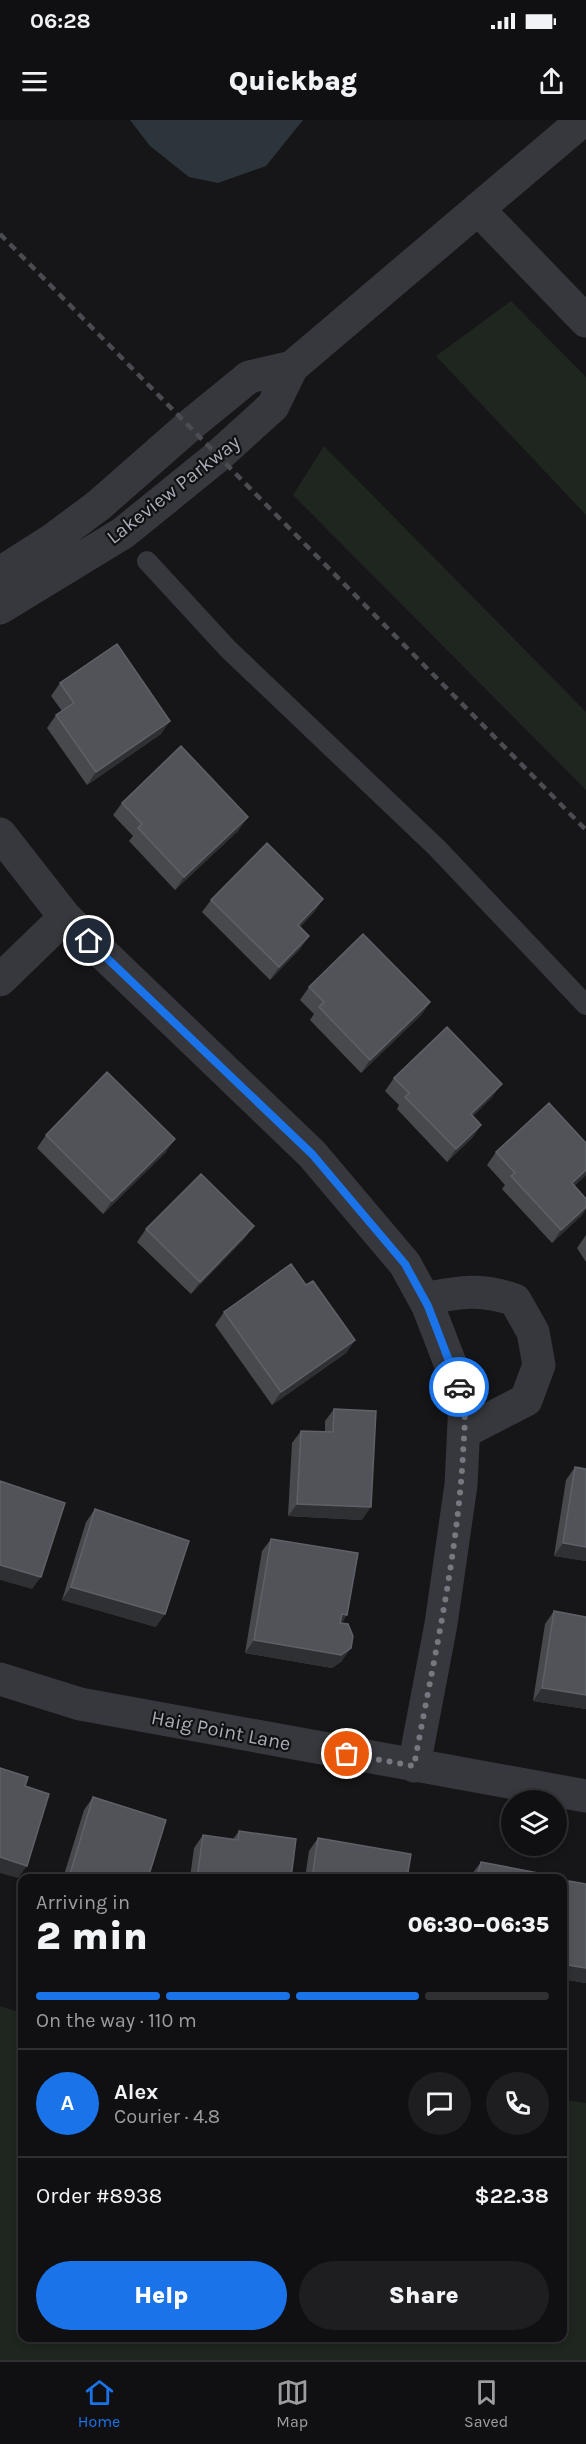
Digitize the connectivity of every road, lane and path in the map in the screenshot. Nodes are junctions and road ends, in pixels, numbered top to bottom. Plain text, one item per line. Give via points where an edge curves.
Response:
1 (583, 120) edge
2 (478, 209) junction
3 (586, 321) edge
4 (292, 367) junction
5 (147, 561) dead end
6 (0, 573) edge
7 (0, 608) edge
8 (0, 834) edge
9 (65, 917) junction
10 (0, 980) edge
11 (586, 1005) edge
12 (424, 1299) junction
13 (464, 1432) junction
14 (0, 1679) edge
15 (414, 1766) junction
16 (586, 1796) edge

1 - 2 street, Lakeview Parkway
2 - 3 street
2 - 4 street, Lakeview Parkway
4 - 6 street, Lakeview Parkway via 249,377 99,505
4 - 7 street, Lakeview Parkway via 273,406 218,456 123,533
5 - 11 lane via 228,649 437,848
8 - 9 street
9 - 10 street
9 - 12 street via 312,1154 405,1264
12 - 13 street via 465,1401
12 - 13 street via 457,1292 492,1293 515,1300 533,1332 539,1365 526,1400
13 - 15 street via 461,1485 441,1624
14 - 15 street, Haig Point Lane via 80,1704
15 - 16 street, Haig Point Lane

